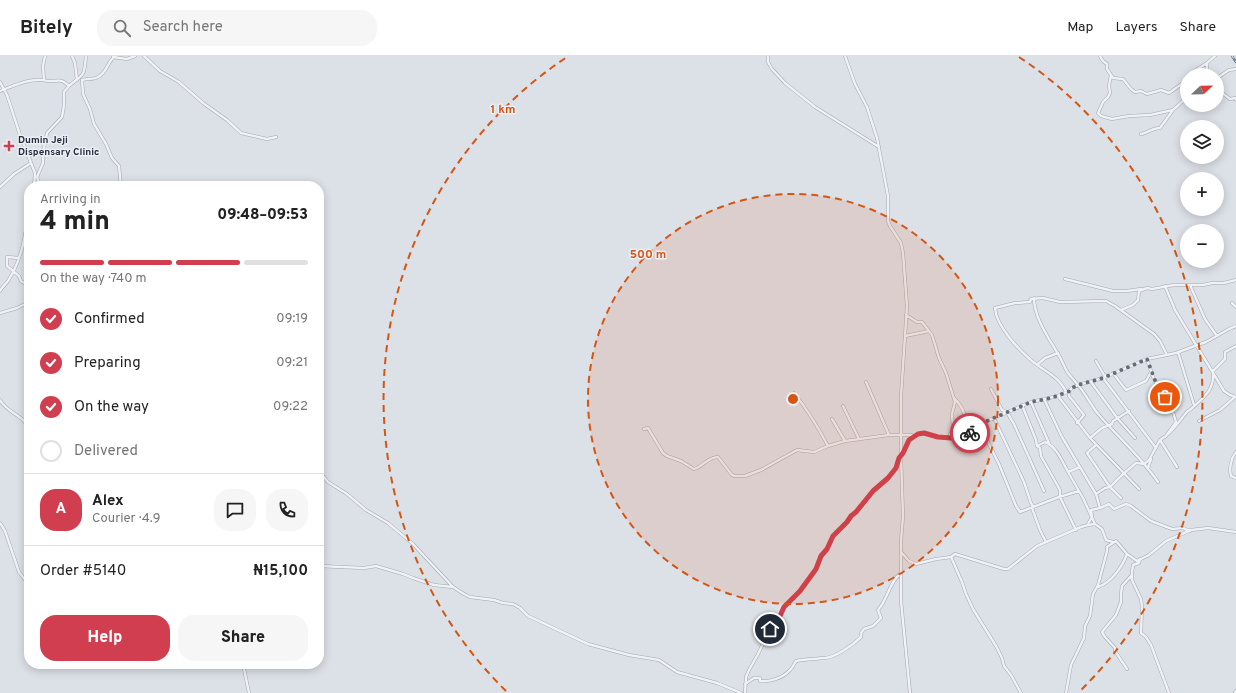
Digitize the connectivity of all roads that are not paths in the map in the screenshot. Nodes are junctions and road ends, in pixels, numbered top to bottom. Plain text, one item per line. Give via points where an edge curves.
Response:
1 (45, 56) edge
2 (72, 56) edge
3 (86, 56) edge
4 (135, 56) edge
5 (144, 56) edge
6 (768, 56) edge
7 (845, 56) edge
8 (1100, 56) edge
9 (1215, 56) edge
10 (114, 57) edge
11 (1207, 63) junction
12 (1199, 68) edge
13 (1206, 68) edge
14 (1236, 69) edge
15 (1224, 74) edge
16 (1111, 75) junction
17 (44, 80) junction
18 (77, 80) junction
19 (82, 80) junction
20 (0, 82) edge
21 (1180, 85) edge
22 (69, 86) junction
23 (4, 89) junction
24 (0, 91) edge
25 (1224, 94) edge
26 (1236, 100) edge
27 (1180, 104) edge
28 (1173, 110) junction
29 (1141, 134) dead end
30 (276, 138) dead end
31 (879, 148) junction
32 (32, 163) junction
33 (36, 173) junction
34 (37, 177) junction
35 (35, 181) edge
36 (38, 181) edge
37 (120, 181) edge
38 (0, 187) edge
39 (24, 244) edge
40 (19, 258) junction
41 (12, 271) junction
42 (1065, 279) dead end
43 (1236, 280) edge
44 (24, 283) edge
45 (1190, 285) junction
46 (1165, 286) junction
47 (1148, 288) junction
48 (0, 291) edge
49 (1034, 298) junction
50 (1232, 303) dead end
51 (24, 304) edge
52 (1236, 307) edge
53 (1121, 310) junction
54 (0, 312) edge
55 (906, 315) junction
56 (1236, 326) edge
57 (929, 331) junction
58 (905, 336) junction
59 (1216, 336) junction
60 (1198, 345) junction
61 (1236, 346) edge
62 (1178, 352) junction
63 (1058, 353) junction
64 (1167, 355) junction
65 (1147, 359) junction
66 (1096, 361) dead end
67 (1038, 365) junction
68 (1213, 371) junction
69 (1151, 372) junction
70 (1113, 373) junction
71 (1107, 376) junction
72 (1103, 378) junction
73 (866, 382) dead end
74 (1091, 382) junction
75 (1078, 385) junction
76 (991, 389) dead end
77 (1068, 391) junction
78 (794, 393) dead end
79 (1058, 396) junction
80 (1165, 397) junction
81 (1236, 397) edge
82 (954, 398) junction
83 (1044, 399) junction
84 (0, 400) edge
85 (1031, 402) junction
86 (1022, 405) junction
87 (1194, 405) junction
88 (843, 406) dead end
89 (1129, 411) junction
90 (1007, 412) junction
91 (994, 418) junction
92 (832, 419) dead end
93 (1118, 419) junction
94 (1179, 420) junction
95 (1199, 421) dead end
96 (24, 422) edge
97 (986, 422) junction
98 (1077, 423) junction
99 (1109, 425) junction
100 (644, 429) dead end
101 (968, 433) junction
102 (889, 435) junction
103 (901, 435) junction
104 (914, 436) junction
105 (1166, 436) junction
106 (948, 438) junction
107 (1090, 438) junction
108 (1135, 438) dead end
109 (859, 439) junction
110 (1160, 440) junction
111 (845, 441) junction
112 (1049, 444) junction
113 (1096, 445) junction
114 (828, 446) junction
115 (1037, 446) junction
116 (1156, 448) junction
117 (1236, 452) edge
118 (1152, 454) junction
119 (901, 457) junction
120 (1144, 464) junction
121 (1080, 467) junction
122 (1177, 467) dead end
123 (1148, 468) junction
124 (1068, 472) junction
125 (1123, 474) junction
126 (324, 477) edge
127 (1236, 478) edge
128 (1158, 482) dead end
129 (1110, 487) junction
130 (1139, 489) dead end
131 (1044, 491) dead end
132 (1079, 491) junction
133 (1096, 494) junction
134 (1060, 497) junction
135 (1121, 498) dead end
136 (1028, 499) dead end
137 (1046, 502) junction
138 (1032, 508) junction
139 (1100, 508) junction
140 (1092, 517) junction
141 (0, 523) edge
142 (1096, 524) junction
143 (1088, 525) junction
144 (1076, 530) junction
145 (1190, 531) junction
146 (1236, 532) edge
147 (1116, 541) junction
148 (1046, 542) junction
149 (901, 552) junction
150 (1127, 554) junction
151 (951, 558) junction
152 (1140, 559) junction
153 (324, 566) edge
154 (901, 573) junction
155 (1131, 576) junction
156 (24, 578) edge
157 (453, 587) junction
158 (1098, 587) junction
159 (244, 669) edge
160 (1127, 669) dead end
161 (745, 684) junction
162 (249, 693) edge
163 (741, 693) edge
164 (745, 693) edge
165 (910, 693) edge
166 (1021, 693) edge
167 (1066, 693) edge
168 (1169, 693) edge

1 - 17 street
2 - 18 street
3 - 18 street via 85,69 81,78
4 - 10 street via 127,60
5 - 30 street via 241,133 267,139
6 - 31 street via 772,69 785,83 815,107
7 - 31 street via 867,107
8 - 16 street via 1107,64
9 - 11 street
10 - 19 street via 109,61 104,73 97,78
11 - 12 street
11 - 13 street
14 - 15 street
16 - 21 street via 1115,79 1123,79 1135,92 1142,91 1145,94 1161,90 1169,93
16 - 28 street via 1110,93 1098,113 1102,116 1112,119
17 - 22 street via 59,79
17 - 23 street via 26,81
18 - 19 street
18 - 22 street
19 - 37 street via 84,97 94,124 118,166
20 - 23 street
22 - 34 street via 64,92 62,117 47,133 43,163
23 - 24 street
23 - 32 street
25 - 26 street
27 - 28 street
28 - 29 street via 1160,128 1153,128
31 - 55 street via 888,196 888,220 903,253
32 - 33 street
32 - 38 street
33 - 34 street
33 - 35 street
34 - 36 street
39 - 40 street
40 - 41 street
40 - 41 street via 7,257 7,266
41 - 44 street
41 - 48 street
42 - 47 street via 1113,291
43 - 45 street
45 - 46 street
45 - 59 street via 1205,319
46 - 47 street
46 - 60 street via 1175,310 1194,343
47 - 53 street via 1139,291 1138,300 1133,305
49 - 53 street via 1060,302 1106,301
49 - 63 street via 1037,314
49 - 67 street via 1030,299 1030,302 995,310 1004,332
50 - 52 street
51 - 54 street
53 - 64 street via 1154,334
55 - 57 street via 917,322 922,322
55 - 58 street
56 - 59 street
57 - 58 street
57 - 82 street
58 - 103 street
59 - 60 street
60 - 62 street
60 - 68 street
61 - 68 street via 1225,352 1225,359
62 - 64 street
62 - 87 street
63 - 67 street via 1045,358
63 - 75 street via 1068,373
64 - 65 street
65 - 69 street
65 - 70 street
66 - 71 street
67 - 77 street via 1060,381
68 - 81 street via 1224,391
68 - 87 street via 1213,382 1207,395
69 - 70 street via 1146,381 1126,390
69 - 80 street
70 - 71 street
71 - 72 street
72 - 74 street
72 - 89 street
73 - 102 street
74 - 75 street
74 - 93 street
75 - 77 street
75 - 99 street
76 - 90 street via 1002,410
77 - 79 street
77 - 98 street via 1084,415
78 - 114 street via 814,419
79 - 83 street
79 - 98 street
80 - 94 street
80 - 105 street via 1176,422
81 - 95 street via 1220,410
82 - 101 street via 961,405 966,417
82 - 106 street via 953,429
83 - 85 street
83 - 121 street
84 - 96 street via 9,412
85 - 86 street
85 - 112 street
86 - 90 street
86 - 115 street
87 - 94 street
88 - 109 street
89 - 93 street
89 - 116 street
90 - 91 street
90 - 131 street
91 - 97 street
91 - 137 street via 1031,503 1033,506
92 - 111 street
93 - 99 street
93 - 108 street
94 - 105 street via 1177,426
97 - 101 street
97 - 138 street via 981,428 1016,506 1020,512
98 - 107 street
99 - 107 street
99 - 120 street
100 - 114 street via 648,428 667,456 694,469 711,458 718,457 735,476 745,476 761,470 797,450 814,452
101 - 106 street
102 - 103 street
102 - 109 street
103 - 104 street
103 - 119 street
104 - 106 street via 924,433
104 - 119 street via 909,440
105 - 110 street
107 - 113 street
109 - 111 street
110 - 116 street
110 - 122 street
111 - 114 street
112 - 115 street via 1045,442
112 - 124 street
113 - 125 street
113 - 129 street via 1087,453
115 - 134 street via 1060,490
116 - 118 street
117 - 127 street via 1230,468 1231,476
118 - 120 street
118 - 123 street
119 - 149 street
119 - 161 street via 888,478 833,536 816,569 784,607 751,665
120 - 123 street
120 - 125 street via 1136,463
121 - 124 street
121 - 133 street
123 - 128 street
124 - 132 street
125 - 129 street
125 - 130 street
126 - 157 street via 413,544
129 - 133 street
129 - 135 street
132 - 134 street
132 - 140 street
133 - 139 street
134 - 137 street
134 - 144 street
136 - 138 street
137 - 138 street
138 - 148 street
139 - 140 street via 1091,510
139 - 145 street via 1109,504 1114,508 1126,504 1151,521 1172,529 1183,528
140 - 142 street
140 - 143 street
141 - 156 street via 19,572
142 - 143 street
142 - 147 street via 1102,529 1106,540
143 - 144 street
144 - 148 street
145 - 146 street via 1208,528
145 - 152 street via 1166,541
147 - 150 street
147 - 158 street via 1107,547
148 - 151 street via 1008,569 958,554
149 - 151 street via 909,561 916,564
149 - 154 street
150 - 152 street via 1137,561
150 - 158 street via 1120,569
151 - 166 street via 966,594
152 - 155 street via 1133,565
153 - 157 street via 376,566 434,585
154 - 161 street via 894,579 878,610 881,618 873,626 864,629 854,644 832,656 796,662 790,670 775,680 768,682 754,678
154 - 165 street via 901,601
155 - 160 street via 1122,586 1121,602 1116,615 1102,632
155 - 168 street via 1142,607 1141,633 1151,645
157 - 163 street via 466,596 513,604 528,616 588,644 659,660 678,672
158 - 167 street via 1093,594 1084,638 1071,665
159 - 162 street
161 - 164 street

